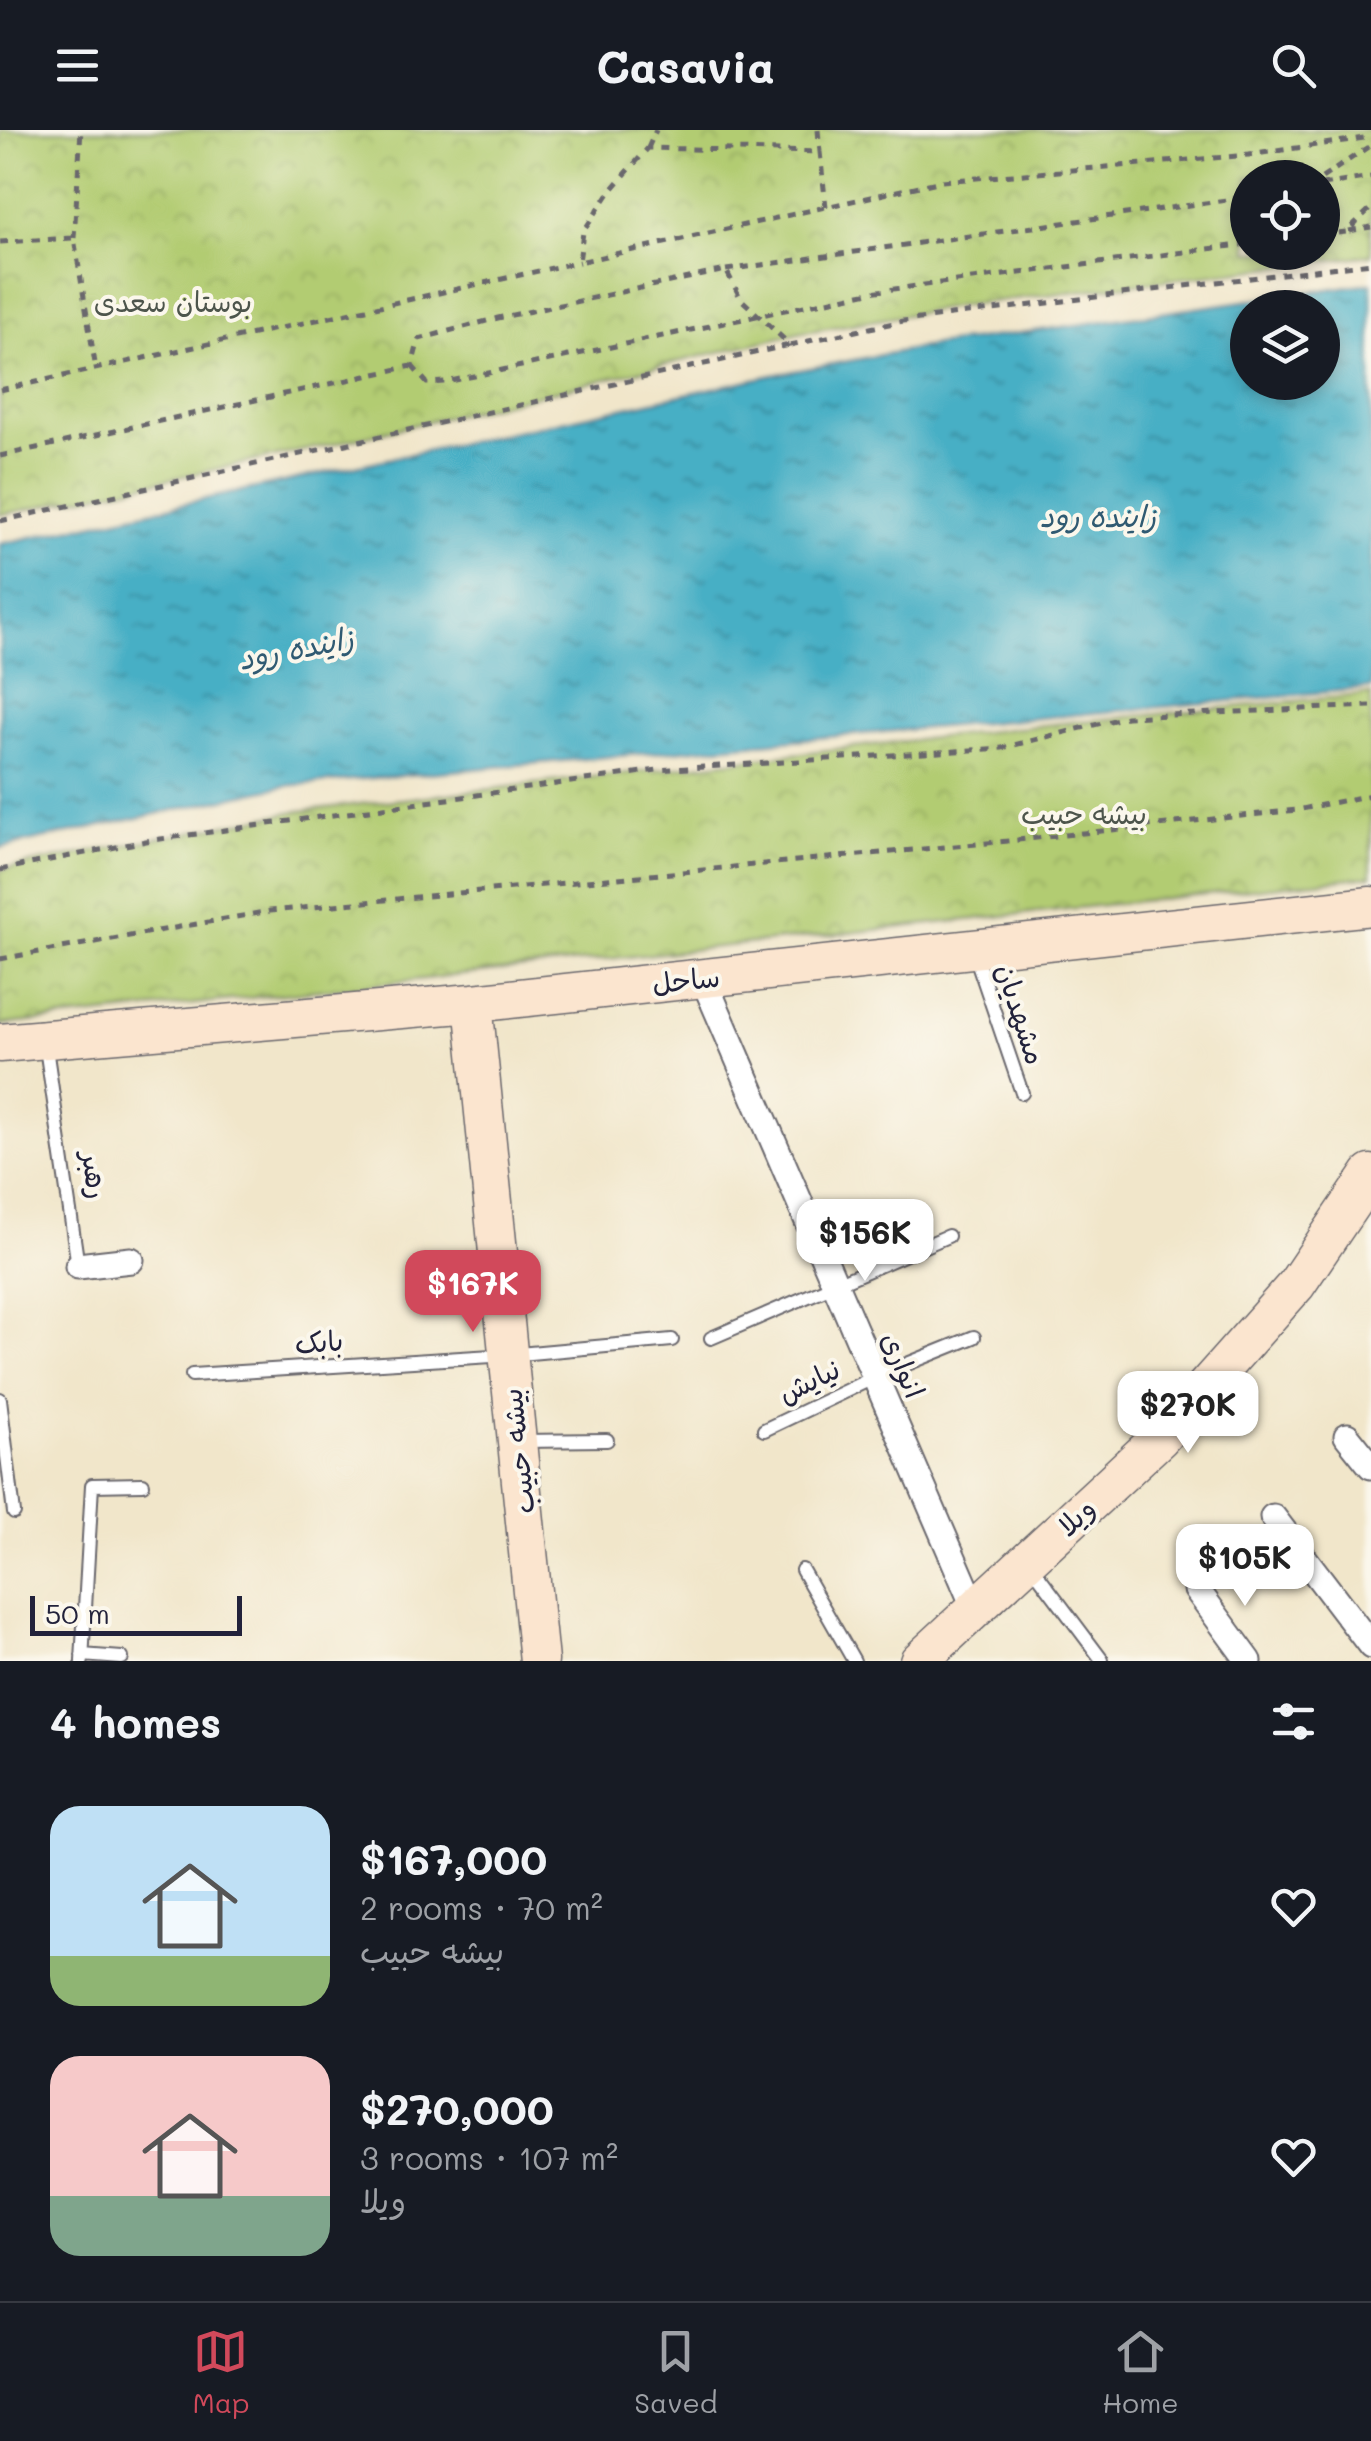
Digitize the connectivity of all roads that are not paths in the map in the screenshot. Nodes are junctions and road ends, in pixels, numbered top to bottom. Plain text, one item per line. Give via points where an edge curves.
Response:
1 (1371, 906) edge
2 (974, 950) junction
3 (703, 978) junction
4 (473, 1003) junction
5 (45, 1039) junction
6 (0, 1043) edge
7 (1022, 1094) dead end
8 (1371, 1174) edge
9 (948, 1236) dead end
10 (131, 1260) dead end
11 (78, 1266) joint
12 (834, 1283) junction
13 (974, 1337) dead end
14 (711, 1338) dead end
15 (672, 1340) dead end
16 (508, 1355) junction
17 (192, 1375) dead end
18 (875, 1377) junction
19 (0, 1398) edge
20 (764, 1430) dead end
21 (1347, 1436) dead end
22 (607, 1440) dead end
23 (518, 1441) junction
24 (1371, 1466) edge
25 (143, 1484) dead end
26 (14, 1513) dead end
27 (1272, 1518) dead end
28 (1029, 1562) junction
29 (802, 1570) dead end
30 (1197, 1590) dead end
31 (976, 1611) junction
32 (1371, 1646) edge
33 (82, 1658) edge
34 (122, 1658) dead end
35 (1102, 1660) edge
36 (539, 1661) edge
37 (854, 1661) edge
38 (920, 1661) edge
39 (1250, 1661) edge

1 - 2 street, ساحل
2 - 3 street, ساحل
2 - 7 lane, مشهدیان
3 - 4 street, ساحل
3 - 12 street, انواری
4 - 5 street, ساحل
4 - 16 street, بیشه حبیب
5 - 6 street, ساحل
5 - 11 lane, رهبر
8 - 28 street, ویلا via 1296,1285 1160,1438
9 - 12 lane
10 - 11 street, رهبر
12 - 14 lane
12 - 18 street, انواری
13 - 18 lane, نیایش
15 - 16 lane, بابک
16 - 17 lane, بابک
16 - 23 street, بیشه حبیب
18 - 20 lane, نیایش
18 - 31 street, انواری
19 - 26 lane
21 - 24 street
22 - 23 lane
23 - 36 street, بیشه حبیب
25 - 33 lane via 92,1485
27 - 32 street
28 - 31 street, ویلا
28 - 35 lane
29 - 37 lane
30 - 39 street
31 - 38 street, ویلا
33 - 34 lane

